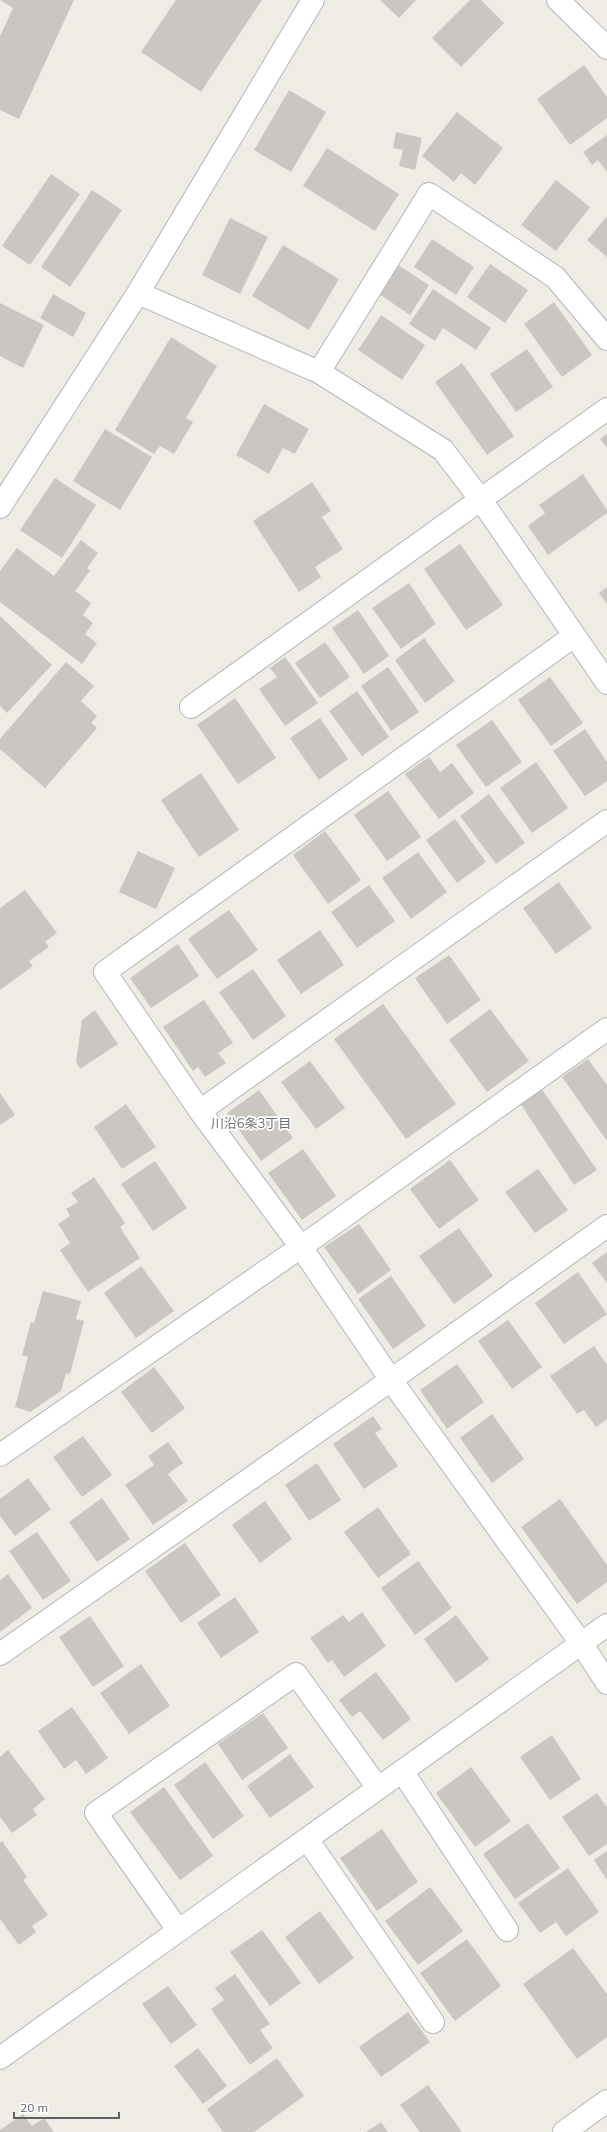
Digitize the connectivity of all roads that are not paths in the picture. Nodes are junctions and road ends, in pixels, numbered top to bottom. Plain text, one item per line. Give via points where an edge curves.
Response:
1 (313, 0) edge
2 (558, 0) edge
3 (607, 48) edge
4 (138, 293) junction
5 (607, 339) edge
6 (318, 372) junction
7 (607, 410) edge
8 (481, 500) junction
9 (0, 507) edge
10 (574, 636) junction
11 (607, 683) edge
12 (190, 707) dead end
13 (607, 821) edge
14 (607, 1028) edge
15 (200, 1111) junction
16 (607, 1226) edge
17 (301, 1247) junction
18 (391, 1380) junction
19 (0, 1455) edge
20 (607, 1625) edge
21 (581, 1644) junction
22 (0, 1654) edge
23 (607, 1683) edge
24 (402, 1771) junction
25 (378, 1788) junction
26 (307, 1839) junction
27 (178, 1930) junction
28 (507, 1930) dead end
29 (433, 2022) dead end
30 (0, 2058) edge
31 (607, 2101) edge
32 (564, 2132) edge

1 - 4 street
2 - 3 street
4 - 6 street
4 - 9 street
5 - 6 street via 555,277 429,194
6 - 8 street via 443,450
7 - 8 street
8 - 10 street
8 - 12 street
10 - 11 street
10 - 15 street via 105,972
13 - 15 street
14 - 17 street
15 - 17 street
16 - 18 street
17 - 18 street
17 - 19 street
18 - 21 street
18 - 22 street
20 - 21 street
21 - 23 street
21 - 24 street
24 - 25 street
24 - 28 street
25 - 26 street
25 - 27 street via 296,1674 96,1813
26 - 27 street
26 - 29 street
27 - 30 street
31 - 32 street

